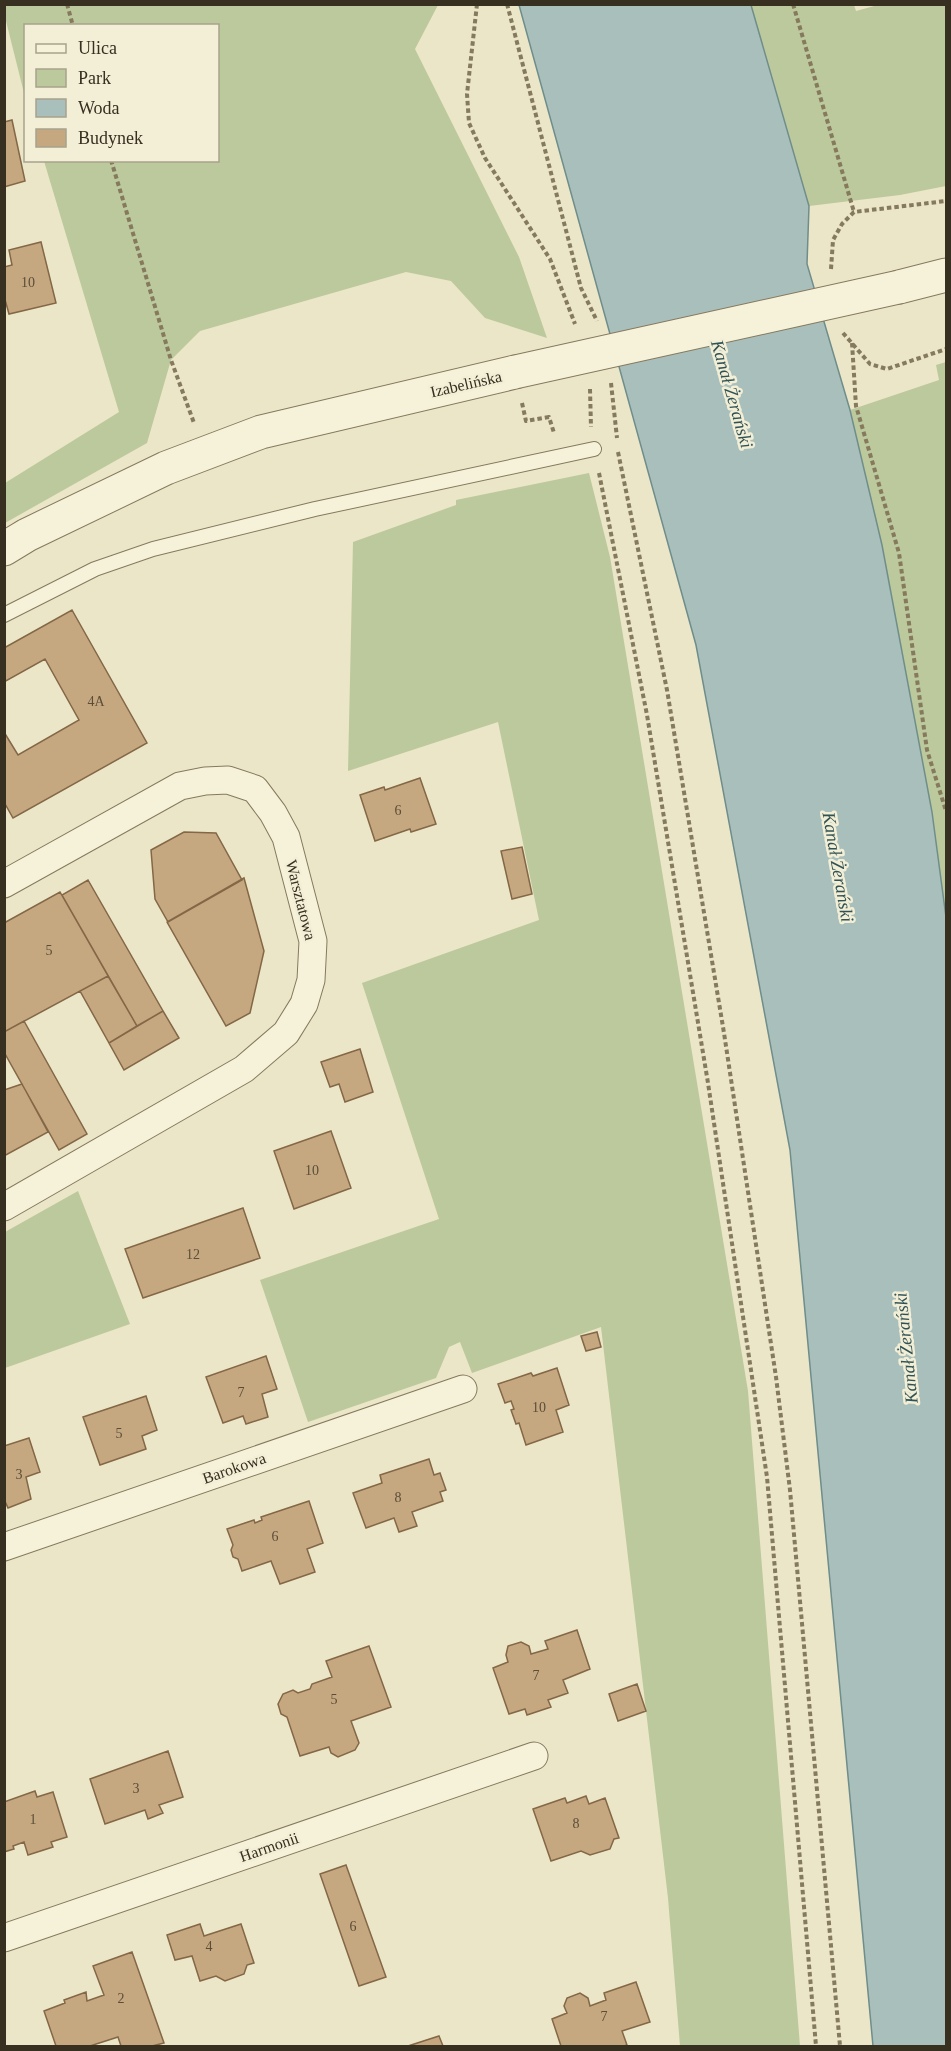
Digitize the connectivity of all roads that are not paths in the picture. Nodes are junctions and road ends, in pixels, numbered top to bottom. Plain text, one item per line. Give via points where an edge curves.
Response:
1 (946, 275) edge
2 (594, 449) road end
3 (4, 549) edge
4 (4, 615) edge
5 (4, 884) edge
6 (4, 1207) edge
7 (463, 1389) dead end
8 (4, 1547) edge
9 (534, 1756) dead end
10 (4, 1938) edge

1 - 3 street, Izabelińska, bridge via 518,387 261,432 166,468
2 - 4 lane via 315,509 153,549 95,569
5 - 6 street, Warsztatowa via 180,786 228,780 255,789 286,837 313,941 311,980 304,1004 286,1033 244,1069
7 - 8 street, Barokowa
9 - 10 street, Harmonii

